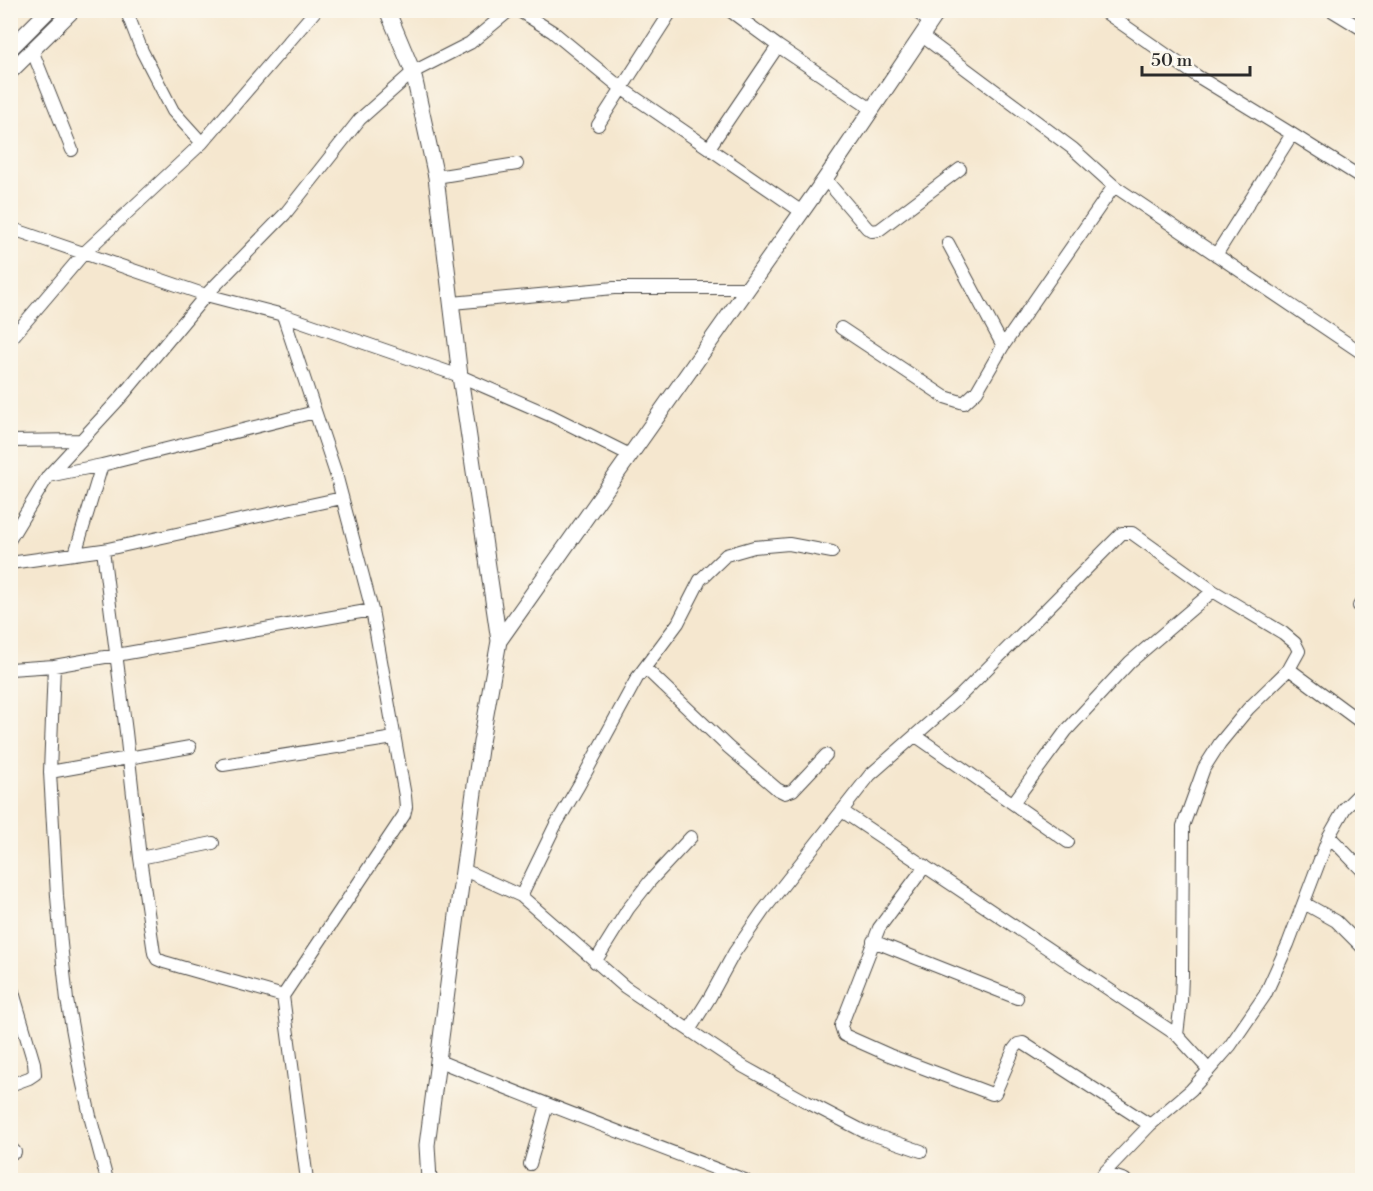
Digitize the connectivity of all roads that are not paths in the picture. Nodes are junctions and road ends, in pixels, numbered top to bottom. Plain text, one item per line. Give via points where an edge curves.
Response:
1 (50, 10) edge
2 (73, 10) edge
3 (126, 10) edge
4 (316, 10) edge
5 (387, 10) edge
6 (510, 10) edge
7 (518, 10) edge
8 (672, 10) edge
9 (729, 10) edge
10 (914, 10) edge
11 (1102, 10) edge
12 (1331, 10) edge
13 (935, 17) edge
14 (1361, 26) edge
15 (922, 36) junction
16 (778, 46) junction
17 (10, 49) edge
18 (32, 50) junction
19 (10, 72) edge
20 (413, 72) junction
21 (621, 88) junction
22 (873, 110) junction
23 (598, 126) dead end
24 (1292, 134) junction
25 (202, 143) junction
26 (709, 148) junction
27 (72, 150) dead end
28 (517, 164) dead end
29 (960, 168) dead end
30 (436, 177) junction
31 (1362, 178) edge
32 (825, 179) junction
33 (1114, 186) junction
34 (802, 212) junction
35 (10, 228) edge
36 (948, 243) dead end
37 (84, 253) junction
38 (1215, 255) junction
39 (748, 288) junction
40 (206, 295) junction
41 (452, 303) junction
42 (283, 315) junction
43 (841, 328) dead end
44 (10, 340) edge
45 (1003, 346) junction
46 (1362, 353) edge
47 (460, 376) junction
48 (315, 412) junction
49 (81, 440) junction
50 (10, 441) edge
51 (630, 456) junction
52 (102, 465) junction
53 (48, 476) junction
54 (342, 498) junction
55 (10, 539) edge
56 (103, 550) junction
57 (832, 552) dead end
58 (75, 554) junction
59 (10, 563) edge
60 (1213, 591) junction
61 (372, 610) junction
62 (499, 641) junction
63 (116, 656) junction
64 (54, 666) junction
65 (645, 668) junction
66 (10, 669) edge
67 (1289, 669) junction
68 (1362, 723) edge
69 (916, 736) junction
70 (394, 738) junction
71 (190, 747) dead end
72 (826, 755) dead end
73 (129, 757) junction
74 (223, 765) dead end
75 (50, 772) junction
76 (1362, 791) edge
77 (1013, 804) junction
78 (842, 811) junction
79 (1329, 836) junction
80 (691, 837) dead end
81 (1068, 842) dead end
82 (213, 843) dead end
83 (140, 858) junction
84 (925, 866) junction
85 (464, 870) junction
86 (1362, 870) edge
87 (521, 896) junction
88 (1304, 903) junction
89 (873, 941) junction
90 (1362, 947) edge
91 (595, 962) junction
92 (10, 982) edge
93 (283, 996) junction
94 (1017, 998) dead end
95 (690, 1029) junction
96 (1177, 1035) junction
97 (439, 1061) junction
98 (1209, 1070) junction
99 (10, 1085) edge
100 (547, 1105) junction
101 (1150, 1125) junction
102 (921, 1151) dead end
103 (530, 1164) dead end
104 (1102, 1177) edge
105 (107, 1180) edge
106 (307, 1180) edge
107 (429, 1180) edge
108 (745, 1180) edge
109 (1125, 1180) edge

1 - 17 street
2 - 18 street
3 - 25 street via 173,111
4 - 25 street
5 - 20 street
6 - 20 street via 470,43
7 - 21 street via 553,32
8 - 21 street
9 - 16 street
10 - 13 street
11 - 24 street via 1197,76
12 - 14 street
13 - 15 street
15 - 22 street
15 - 33 street via 1072,148
16 - 22 street
16 - 26 street
18 - 19 street
18 - 27 street
20 - 30 street
20 - 40 street via 360,119 285,214
21 - 23 street
21 - 26 street
22 - 32 street
24 - 31 street
24 - 38 street
25 - 37 street
26 - 34 street
28 - 30 street
29 - 32 street via 879,230 872,231
30 - 41 street
32 - 34 street
33 - 38 street
33 - 45 street
34 - 39 street
35 - 37 street
36 - 45 street
37 - 40 street
37 - 44 street
38 - 46 street
39 - 41 street via 614,288
39 - 51 street
40 - 42 street
40 - 49 street
41 - 47 street
42 - 47 street
42 - 48 street
43 - 45 street via 945,397 964,402 977,391
47 - 51 street
47 - 62 street
48 - 52 street
48 - 54 street
49 - 50 street
49 - 53 street
51 - 62 street
52 - 53 street
52 - 58 street
53 - 55 street
54 - 56 street
54 - 61 street
56 - 58 street
56 - 63 street
57 - 65 street via 789,544 754,547 726,555 700,580 678,623
58 - 59 street
60 - 67 street via 1295,643 1299,651
60 - 69 street via 1132,533 1122,533
60 - 77 street via 1130,662 1066,731
61 - 63 street
61 - 70 street
62 - 85 street
63 - 64 street
63 - 73 street
64 - 66 street
64 - 75 street
65 - 72 street via 728,747 785,794
65 - 87 street via 555,826
67 - 68 street
67 - 96 street via 1220,743 1204,768 1183,826 1182,975
69 - 77 street
69 - 78 street via 870,776
70 - 74 street
70 - 93 street via 405,796 404,815
71 - 73 street
73 - 75 street
73 - 83 street
75 - 105 street via 67,1000
76 - 79 street via 1345,808
77 - 81 street
78 - 84 street
78 - 95 street via 763,911
79 - 86 street
79 - 88 street
80 - 91 street via 628,909
82 - 83 street
83 - 93 street via 157,959
84 - 89 street
84 - 96 street
85 - 87 street
85 - 97 street
87 - 91 street
88 - 90 street via 1336,921
88 - 98 street via 1265,995
89 - 94 street
89 - 101 street via 841,1026 843,1035 992,1094 1014,1049 1023,1043
91 - 95 street
92 - 99 street via 35,1074
93 - 106 street
95 - 102 street via 744,1067 807,1102 863,1131
96 - 98 street
97 - 100 street
97 - 107 street via 427,1145
98 - 101 street
100 - 103 street
100 - 108 street
101 - 104 street
104 - 109 street

